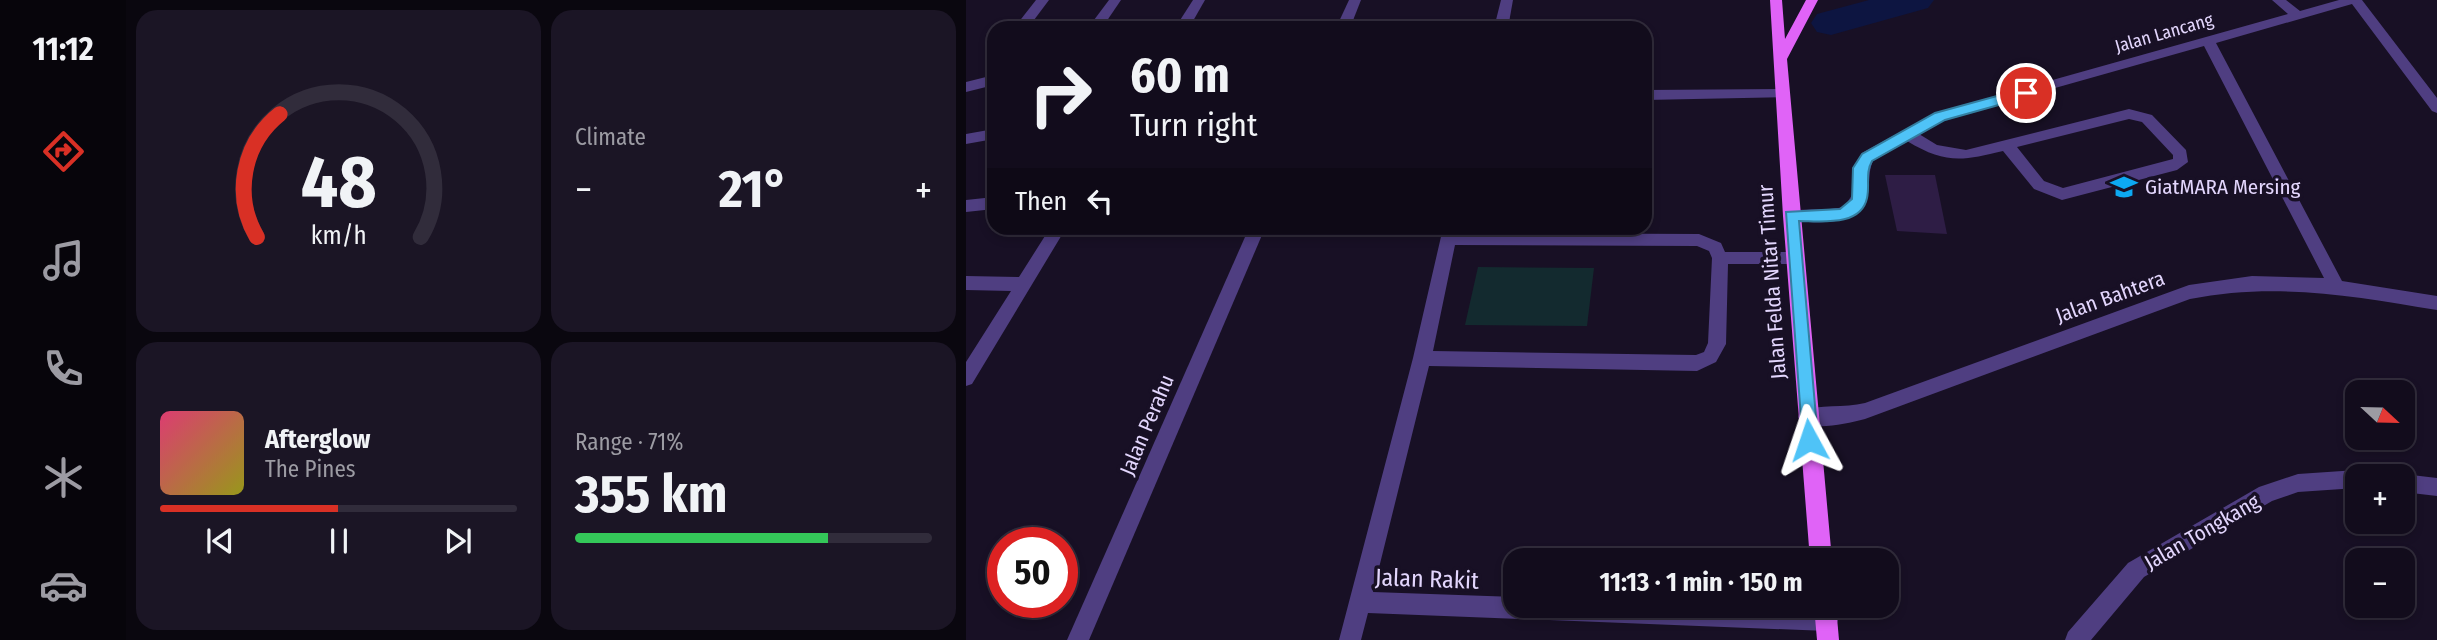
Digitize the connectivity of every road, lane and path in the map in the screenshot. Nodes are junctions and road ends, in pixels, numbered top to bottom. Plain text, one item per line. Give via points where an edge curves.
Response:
1 (1043, 0) edge
2 (1115, 0) edge
3 (1199, 0) edge
4 (1355, 0) edge
5 (1507, 0) edge
6 (1776, 0) edge
7 (1812, 0) edge
8 (2277, 0) edge
9 (2354, 0) edge
10 (2297, 15) junction
11 (1026, 21) edge
12 (1100, 21) edge
13 (1186, 21) edge
14 (1346, 21) edge
15 (1502, 21) edge
16 (2209, 42) junction
17 (1781, 59) junction
18 (987, 70) edge
19 (972, 85) edge
20 (1784, 94) junction
21 (1652, 95) edge
22 (2437, 108) edge
23 (1907, 134) junction
24 (987, 135) edge
25 (966, 139) edge
26 (2007, 145) junction
27 (987, 204) edge
28 (966, 206) edge
29 (1791, 216) junction
30 (1054, 235) edge
31 (1254, 235) edge
32 (1449, 235) edge
33 (1520, 235) edge
34 (1720, 258) junction
35 (1795, 258) junction
36 (966, 283) edge
37 (1024, 284) junction
38 (2336, 286) junction
39 (2437, 303) edge
40 (1422, 358) junction
41 (966, 378) edge
42 (1807, 416) junction
43 (2345, 479) edge
44 (2415, 484) edge
45 (2437, 487) edge
46 (1820, 548) edge
47 (1360, 602) junction
48 (1827, 622) edge
49 (1078, 640) edge
50 (1350, 640) edge
51 (2076, 640) edge

1 - 11 street
2 - 12 street
3 - 13 street
4 - 14 street
5 - 15 street
6 - 17 main road, Jalan Felda Nitar Timur
7 - 17 main road
8 - 10 street
9 - 10 street, Jalan Lancang
9 - 22 street
10 - 16 street, Jalan Lancang
16 - 23 street, Jalan Lancang via 1940,117
16 - 38 street
17 - 20 main road, Jalan Felda Nitar Timur
18 - 19 street
20 - 21 street
20 - 29 main road, Jalan Felda Nitar Timur
23 - 26 street via 1949,155
23 - 29 street, Jalan Lancang via 1867,157 1860,168 1860,200 1854,208 1842,215
24 - 25 street
26 - 26 street via 2129,114 2147,118 2181,154 2180,162 2172,166 2062,194 2039,185
27 - 28 street
29 - 35 main road, Jalan Felda Nitar Timur
30 - 37 street
31 - 49 street, Jalan Perahu
32 - 40 street, Jalan Rakit
33 - 34 street via 1699,240 1715,247
34 - 35 street
34 - 40 street via 1717,344 1710,357 1697,363
35 - 42 main road, Jalan Felda Nitar Timur
36 - 37 street
37 - 41 street
38 - 39 street, Jalan Bahtera
38 - 42 street, Jalan Bahtera via 2257,280 2213,286 1865,411
40 - 47 street, Jalan Rakit
42 - 46 main road, Jalan Felda Nitar Timur
43 - 51 street, Jalan Tongkang via 2298,484 2266,494 2136,570
44 - 45 street
47 - 48 street, Jalan Rakit
47 - 50 street, Jalan Rakit

